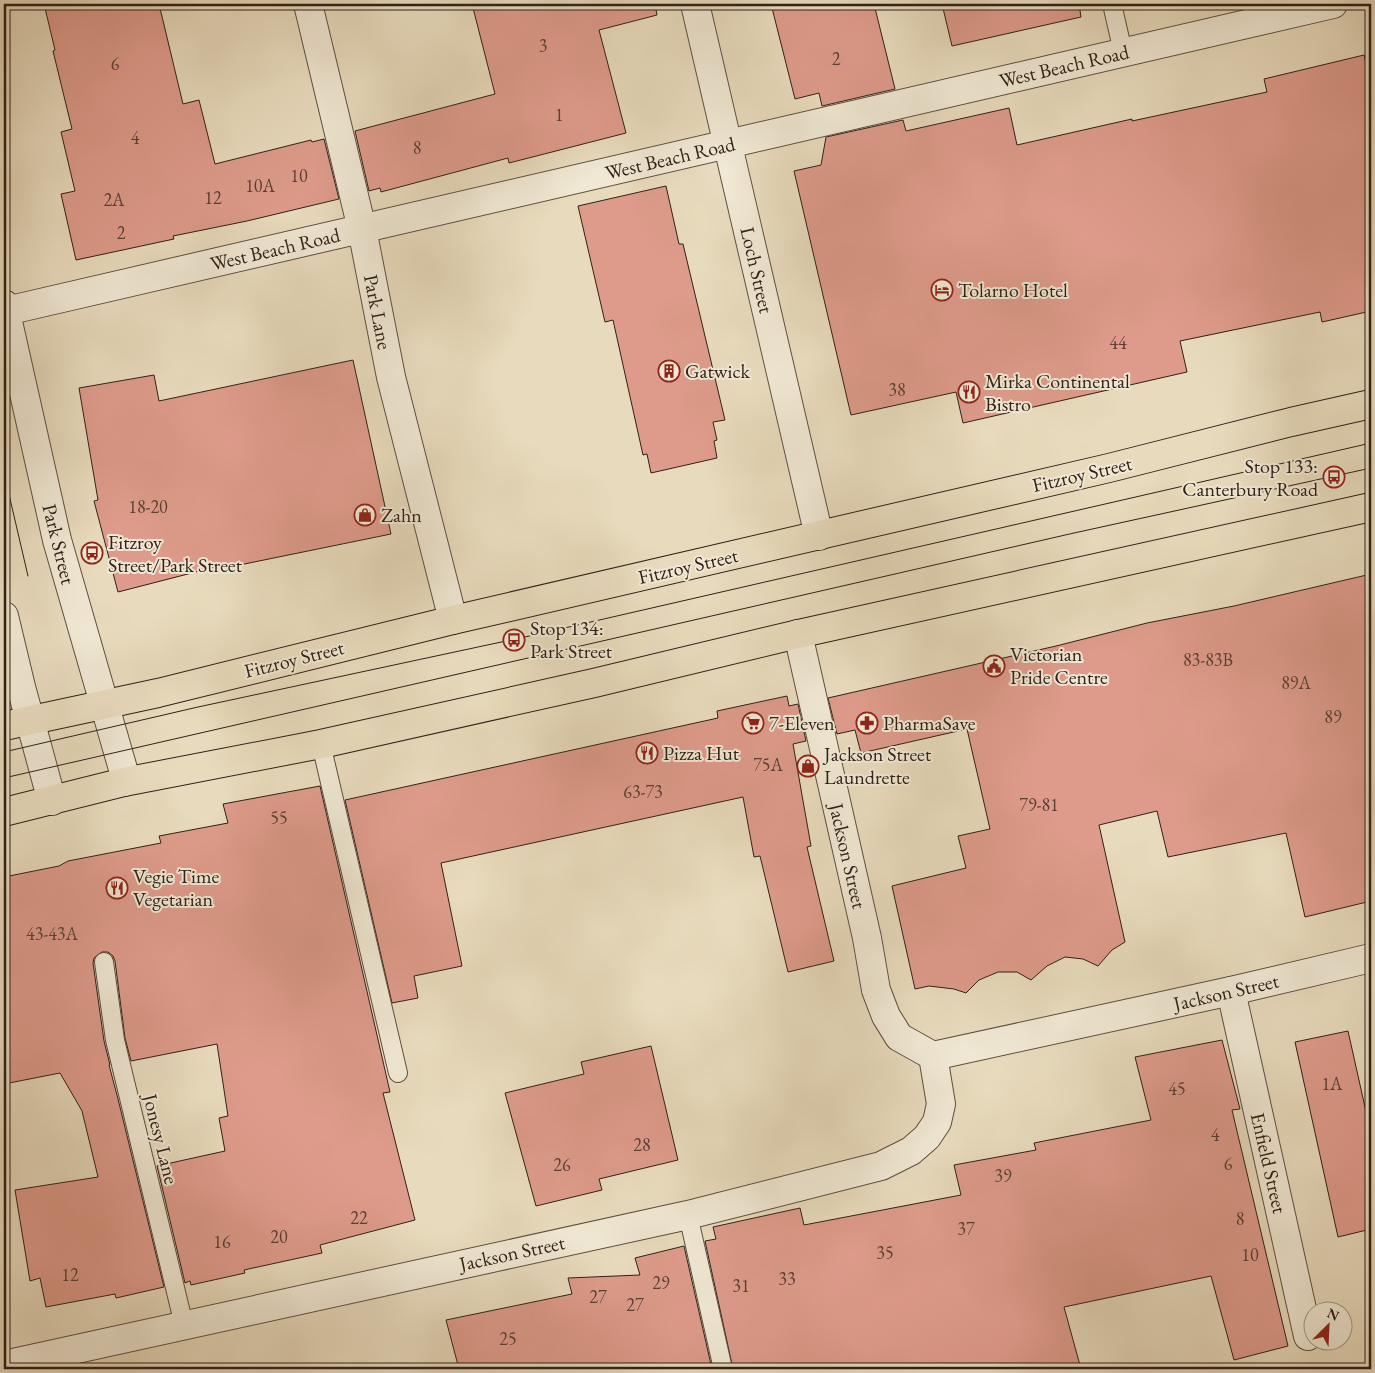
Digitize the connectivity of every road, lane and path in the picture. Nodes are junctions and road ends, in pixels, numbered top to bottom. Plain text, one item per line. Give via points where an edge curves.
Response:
1 (308, 4) edge
2 (695, 4) edge
3 (1112, 4) edge
4 (1333, 4) edge
5 (1123, 52) junction
6 (728, 144) junction
7 (362, 229) junction
8 (5, 308) edge
9 (1371, 404) edge
10 (1371, 507) edge
11 (819, 536) junction
12 (4, 616) edge
13 (453, 620) junction
14 (798, 634) junction
15 (104, 705) junction
16 (31, 720) junction
17 (4, 726) edge
18 (321, 744) junction
19 (124, 782) junction
20 (52, 801) junction
21 (4, 812) edge
22 (1371, 958) edge
23 (104, 962) dead end
24 (1231, 991) junction
25 (933, 1056) junction
26 (398, 1073) dead end
27 (688, 1214) junction
28 (1302, 1309) edge
29 (184, 1326) junction
30 (4, 1365) edge
31 (723, 1369) edge

1 - 7 street, Park Lane
2 - 6 street, Loch Street
3 - 5 lane
4 - 5 street, West Beach Road
5 - 6 street, West Beach Road
6 - 7 street, West Beach Road
6 - 11 street, Loch Street
7 - 8 street, West Beach Road
7 - 13 street, Park Lane via 390,377
8 - 15 street, Park Street via 57,540
9 - 11 main road, Fitzroy Street
10 - 14 main road
11 - 13 main road, Fitzroy Street
12 - 16 street
13 - 15 main road, Fitzroy Street
14 - 18 main road
14 - 25 street, Jackson Street via 876,990 899,1037
15 - 16 main road, Fitzroy Street
15 - 19 street, Park Street via 123,768
16 - 17 main road, Fitzroy Street
16 - 20 street
18 - 19 main road
18 - 26 lane
19 - 20 main road
20 - 21 main road
22 - 24 street, Jackson Street
23 - 29 lane, Jonesy Lane via 115,1040
24 - 25 street, Jackson Street
24 - 28 street, Enfield Street
25 - 27 street, Jackson Street via 941,1104 937,1122 927,1137 912,1150 881,1166
27 - 29 street, Jackson Street
27 - 31 lane
29 - 30 street, Jackson Street

